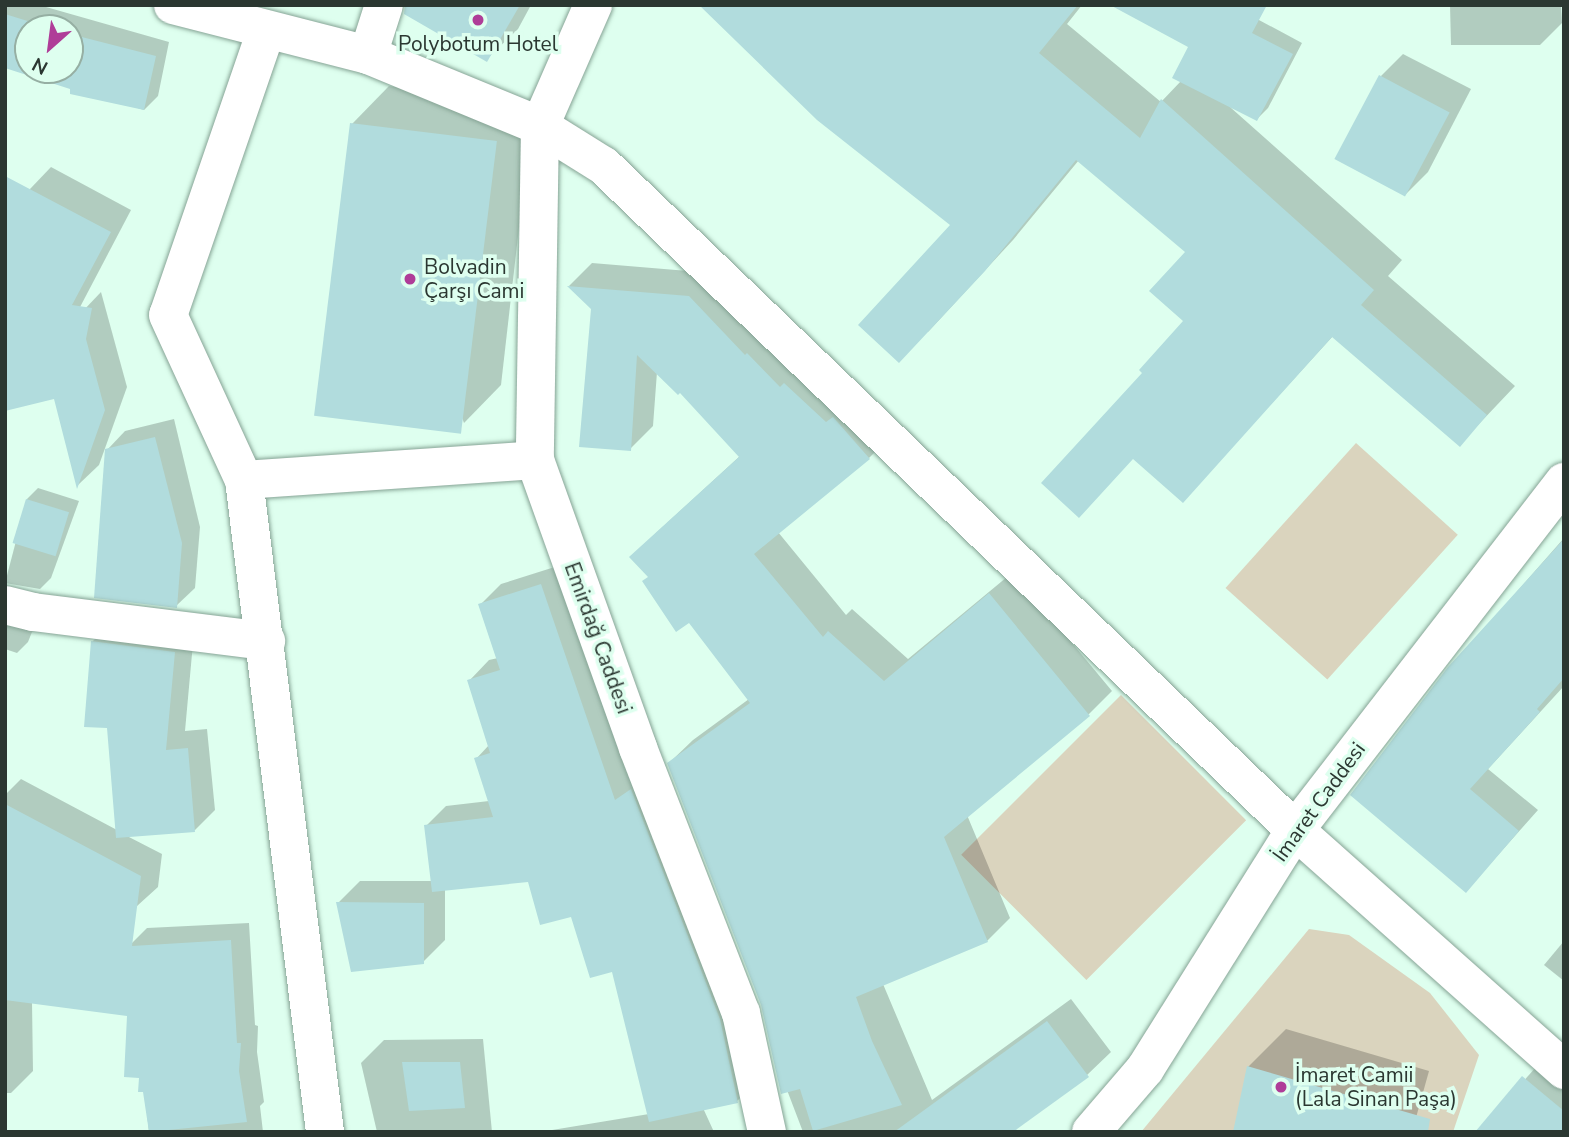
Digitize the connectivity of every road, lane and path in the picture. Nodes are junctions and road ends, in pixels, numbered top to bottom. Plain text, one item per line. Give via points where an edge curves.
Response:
1 (173, 5) edge
2 (384, 5) edge
3 (593, 5) edge
4 (266, 31) junction
5 (368, 55) junction
6 (540, 126) junction
7 (535, 460) junction
8 (244, 480) junction
9 (1564, 482) edge
10 (5, 605) edge
11 (266, 641) junction
12 (1294, 831) junction
13 (1564, 1070) edge
14 (325, 1132) edge
15 (767, 1132) edge
16 (1091, 1132) edge

1 - 4 street
2 - 5 street
3 - 6 street
4 - 5 street
4 - 8 street via 168,315
5 - 6 street
6 - 7 street, Emirdağ Caddesi
6 - 12 street via 604,166
7 - 8 street
7 - 15 street, Emirdağ Caddesi via 638,748 740,1013
8 - 11 street
9 - 12 street, İmaret Caddesi
10 - 11 street
11 - 14 street
12 - 13 street
12 - 16 street, İmaret Caddesi via 1145,1069

